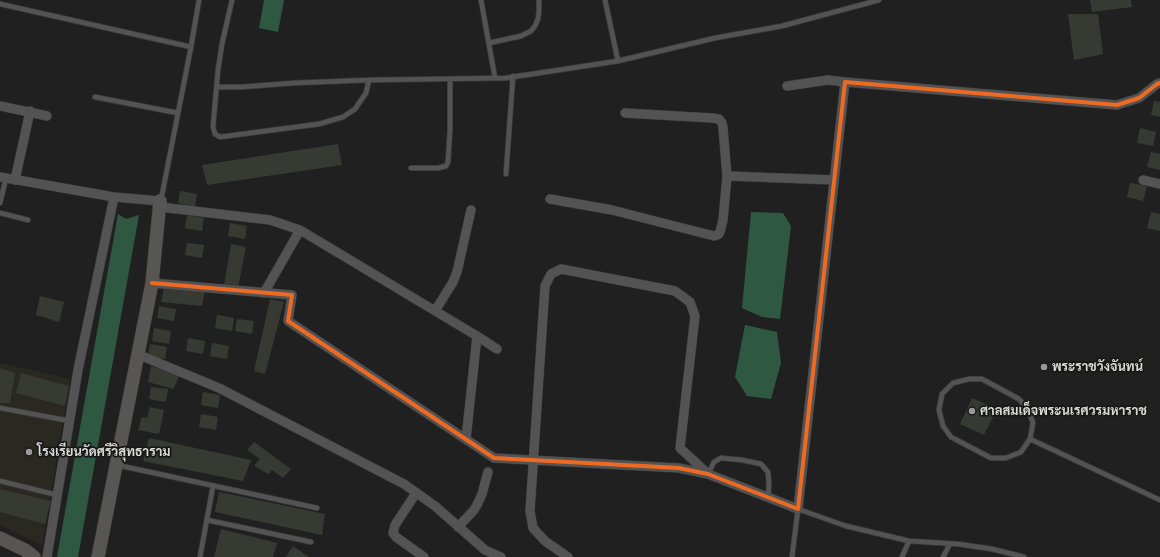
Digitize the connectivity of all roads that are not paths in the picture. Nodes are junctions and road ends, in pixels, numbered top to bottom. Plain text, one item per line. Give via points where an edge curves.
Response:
1 (199, 0) edge
2 (232, 0) edge
3 (481, 0) edge
4 (539, 0) edge
5 (605, 0) edge
6 (879, 0) edge
7 (0, 4) edge
8 (489, 43) junction
9 (191, 47) junction
10 (618, 61) junction
11 (513, 76) junction
12 (495, 78) junction
13 (450, 79) junction
14 (370, 80) junction
15 (845, 82) junction
16 (1160, 83) edge
17 (787, 86) dead end
18 (217, 87) junction
19 (94, 97) dead end
20 (0, 106) edge
21 (30, 111) junction
22 (178, 113) junction
23 (625, 113) dead end
24 (47, 116) dead end
25 (411, 168) dead end
26 (506, 174) dead end
27 (727, 176) junction
28 (7, 178) edge
29 (834, 180) junction
30 (1143, 180) dead end
31 (1160, 184) edge
32 (114, 197) junction
33 (550, 200) dead end
34 (0, 203) edge
35 (160, 204) junction
36 (471, 210) dead end
37 (0, 214) edge
38 (28, 220) dead end
39 (300, 230) junction
40 (152, 283) junction
41 (264, 293) junction
42 (435, 311) junction
43 (477, 336) junction
44 (497, 349) dead end
45 (137, 354) junction
46 (0, 408) edge
47 (70, 420) junction
48 (466, 439) junction
49 (1030, 439) junction
50 (534, 459) junction
51 (117, 465) junction
52 (488, 472) dead end
53 (708, 474) junction
54 (0, 481) edge
55 (213, 486) junction
56 (416, 492) junction
57 (57, 495) junction
58 (768, 498) junction
59 (1160, 500) edge
60 (317, 508) dead end
61 (798, 509) junction
62 (207, 520) junction
63 (458, 526) junction
64 (0, 538) edge
65 (909, 541) junction
66 (311, 542) dead end
67 (950, 544) junction
68 (34, 557) edge
69 (47, 557) edge
70 (98, 557) edge
71 (200, 557) edge
72 (424, 557) edge
73 (501, 557) edge
74 (568, 557) edge
75 (792, 557) edge
76 (902, 557) edge
77 (943, 557) edge
78 (1024, 557) edge

1 - 9 lane
2 - 18 lane via 222,44
3 - 8 lane
4 - 8 lane via 538,19 531,31 522,36
5 - 10 lane
6 - 10 lane via 782,26 715,38
7 - 9 lane
8 - 12 lane
9 - 22 lane
10 - 11 lane
11 - 12 lane
11 - 26 lane
12 - 13 lane
13 - 14 lane
13 - 25 lane via 448,162 446,166 438,168
14 - 18 lane
14 - 18 lane via 366,93 355,109 343,117 319,124 226,137 215,134 213,127
15 - 16 street via 1117,105 1139,98
15 - 17 street via 828,80
15 - 29 street
19 - 22 lane
20 - 21 street
21 - 24 street
21 - 28 street
22 - 35 lane
23 - 27 street via 719,119 723,128
27 - 29 street
27 - 33 street via 723,220 719,234 714,236 612,210
28 - 32 street
28 - 34 lane
29 - 61 street
30 - 31 street
32 - 35 street
32 - 47 street
35 - 39 street via 270,220
35 - 40 street
36 - 42 street via 457,272
37 - 38 lane
39 - 41 street
39 - 42 street
40 - 41 street
40 - 45 street
41 - 48 street via 292,295 288,321
42 - 43 street
43 - 44 street
43 - 48 street
45 - 51 street
45 - 56 street via 219,388
46 - 47 lane
47 - 57 street
48 - 50 street via 494,458
49 - 49 lane via 1021,452 1006,458 991,458 951,437 943,426 939,410 942,394 953,383 982,379 1019,399 1028,409 1033,423
49 - 59 lane
50 - 53 street via 679,468
50 - 53 street via 545,286 550,274 561,269 675,292 690,302 694,316 680,448
50 - 74 street via 530,511 533,528 545,541
51 - 55 lane
51 - 70 street
52 - 63 street via 478,503
53 - 58 street
53 - 58 lane via 714,462 721,458 761,464 768,472
54 - 57 lane
55 - 60 lane
55 - 62 lane
56 - 63 street
56 - 72 street via 395,525 393,533
57 - 69 street
58 - 61 street
61 - 65 lane via 846,526
61 - 75 lane
62 - 66 lane
62 - 71 lane
63 - 73 street via 485,550
64 - 68 street
65 - 67 lane
65 - 76 lane
67 - 77 lane
67 - 78 lane via 992,549

